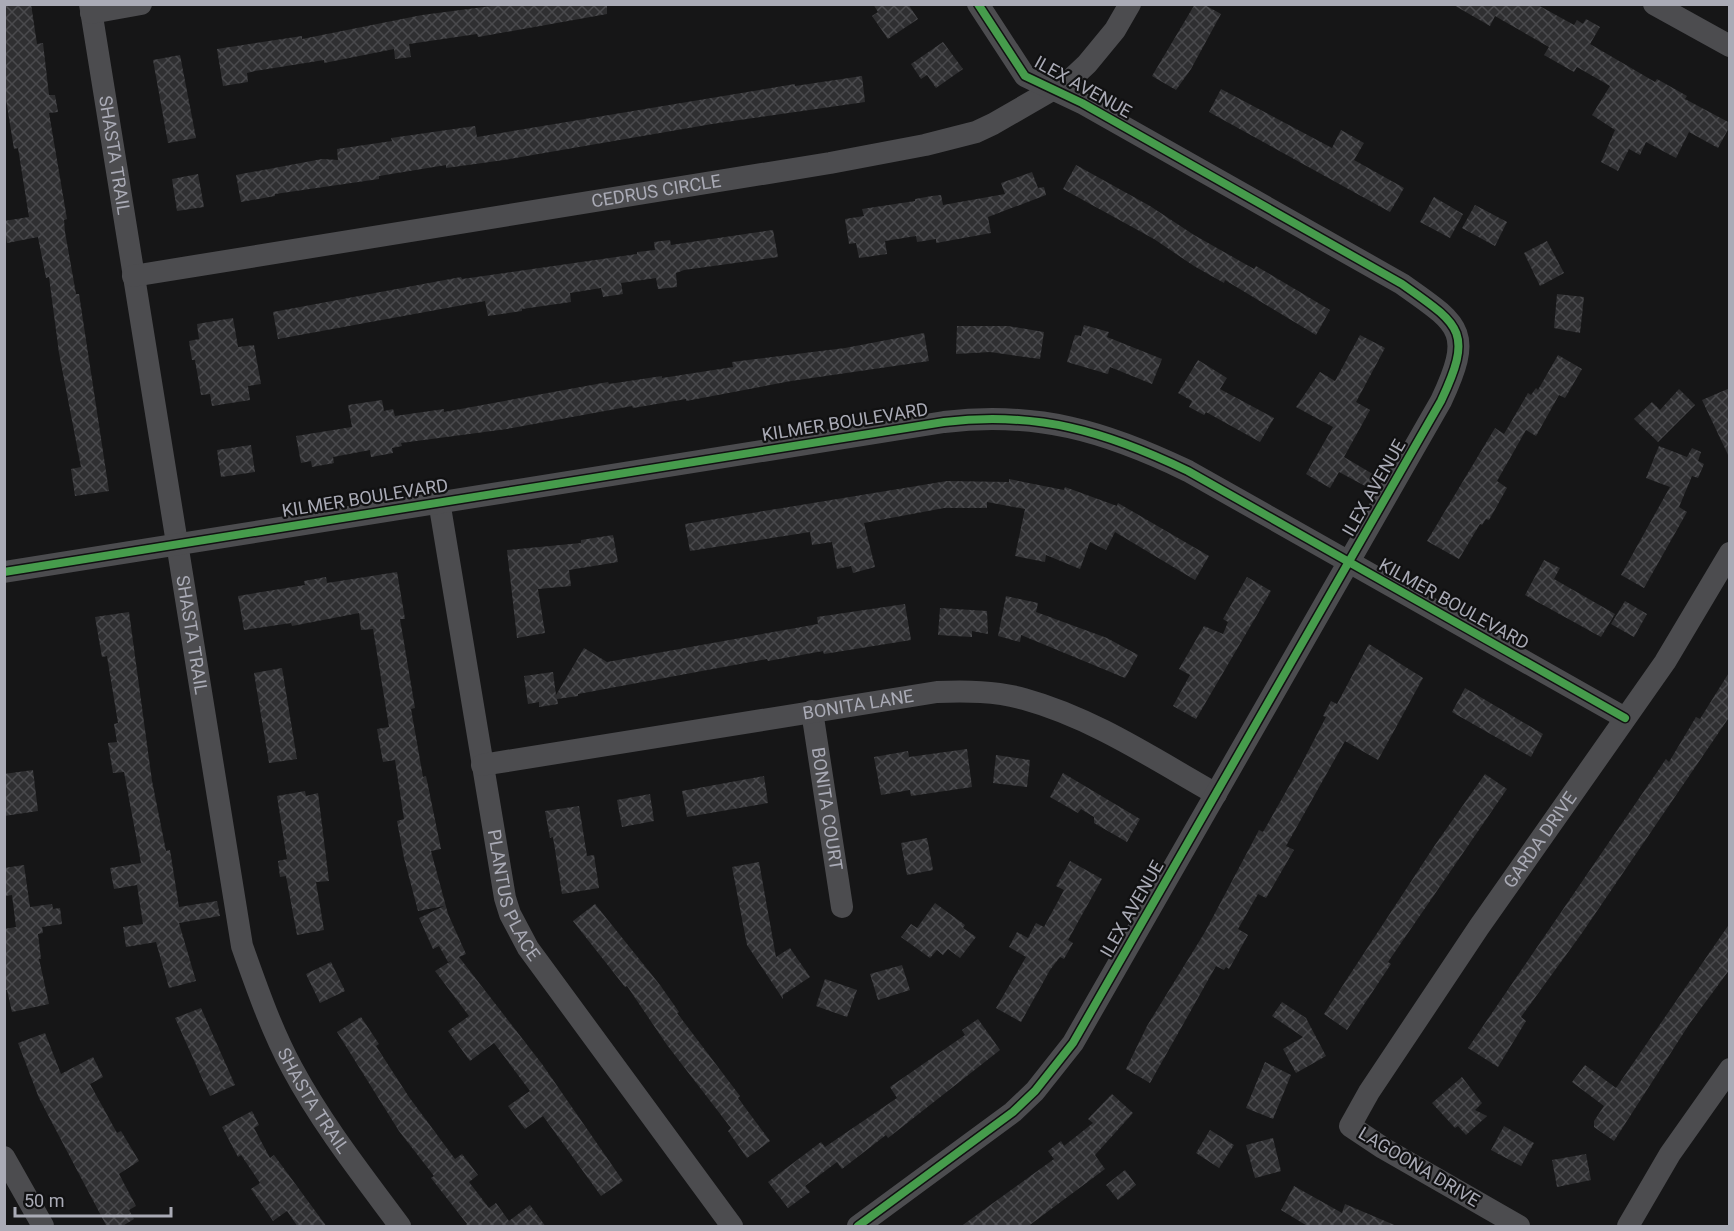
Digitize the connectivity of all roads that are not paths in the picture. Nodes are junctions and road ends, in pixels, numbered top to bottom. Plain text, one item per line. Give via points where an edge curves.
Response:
1 (141, 4) edge
2 (978, 4) edge
3 (1130, 4) edge
4 (1654, 4) edge
5 (90, 9) edge
6 (1730, 46) edge
7 (1052, 89) junction
8 (133, 276) junction
9 (439, 501) junction
10 (176, 543) junction
11 (1730, 553) edge
12 (1349, 562) junction
13 (4, 572) edge
14 (812, 711) junction
15 (1625, 717) junction
16 (482, 765) junction
17 (1216, 794) junction
18 (842, 907) dead end
19 (1730, 1069) edge
20 (1350, 1126) joint
21 (4, 1157) edge
22 (43, 1227) edge
23 (400, 1227) edge
24 (732, 1227) edge
25 (858, 1227) edge
26 (1519, 1227) edge
27 (1628, 1227) edge

1 - 5 street
2 - 7 street, ILEX AVENUE via 1025,76
3 - 7 street, CEDRUS CIRCLE via 1088,64
4 - 6 street
5 - 8 street, SHASTA TRAIL
7 - 8 street, CEDRUS CIRCLE via 984,128 925,145
7 - 12 street, ILEX AVENUE via 1402,284 1448,320 1460,345 1450,381
8 - 10 street, SHASTA TRAIL
9 - 10 street, KILMER BOULEVARD
9 - 12 street, KILMER BOULEVARD via 944,422 976,418 1041,420 1144,450
9 - 16 street, PLANTUS PLACE
10 - 13 street, KILMER BOULEVARD
10 - 23 street, SHASTA TRAIL via 242,946 293,1069
11 - 15 street, GARDA DRIVE via 1681,637
12 - 15 street, KILMER BOULEVARD
12 - 17 street, ILEX AVENUE
14 - 16 street, BONITA LANE
14 - 17 street, BONITA LANE via 937,692 994,693 1022,698 1110,733
14 - 18 street, BONITA COURT
15 - 20 street, GARDA DRIVE via 1479,927
16 - 24 street, PLANTUS PLACE via 505,898 519,935
17 - 25 street, ILEX AVENUE via 1055,1068 1013,1112
19 - 27 street via 1670,1154
20 - 26 street, LAGOONA DRIVE
21 - 22 street

